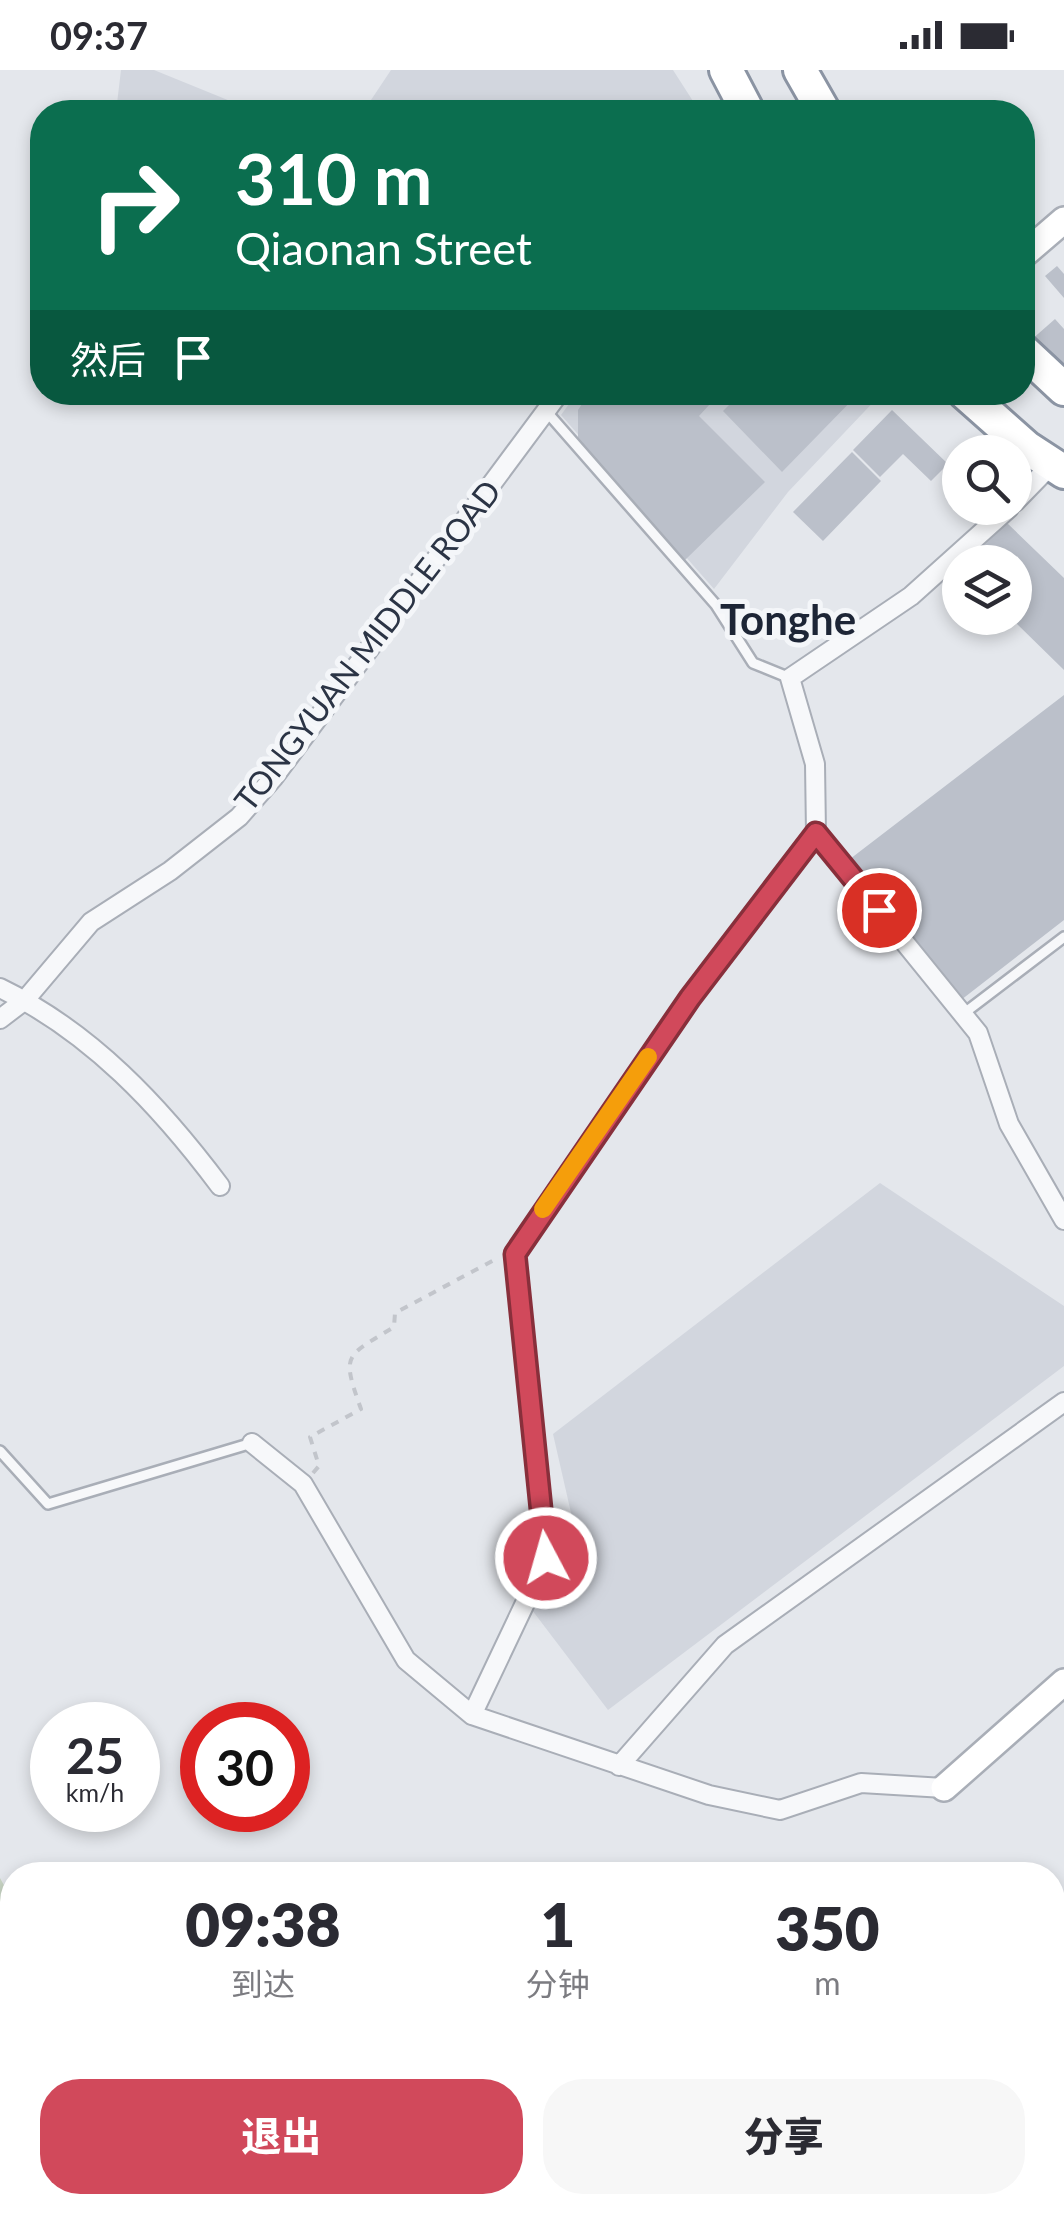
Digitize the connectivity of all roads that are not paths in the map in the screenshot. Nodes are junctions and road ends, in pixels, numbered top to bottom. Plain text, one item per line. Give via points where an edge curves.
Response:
1 (726, 70) edge
2 (800, 70) edge
3 (742, 100) edge
4 (817, 100) edge
5 (1064, 220) edge
6 (1035, 245) edge
7 (1035, 362) edge
8 (1064, 389) edge
9 (550, 405) edge
10 (980, 405) edge
11 (546, 411) junction
12 (1058, 468) edge
13 (1032, 489) edge
14 (991, 525) edge
15 (790, 678) junction
16 (816, 833) junction
17 (1064, 937) edge
18 (0, 988) edge
19 (25, 1000) junction
20 (963, 1015) junction
21 (0, 1020) edge
22 (220, 1186) dead end
23 (1064, 1220) edge
24 (1064, 1402) edge
25 (252, 1444) joint
26 (0, 1450) edge
27 (1064, 1682) edge
28 (472, 1715) junction
29 (619, 1766) junction
30 (944, 1788) joint

1 - 3 highway
2 - 4 highway
5 - 6 street
7 - 8 highway
9 - 11 street, TONGYUAN MIDDLE ROAD
10 - 12 highway
11 - 15 lane via 716,604 753,663
11 - 19 street, TONGYUAN MIDDLE ROAD via 274,777 238,817 170,871 91,922
12 - 13 street
14 - 15 street via 940,574
15 - 16 street via 815,764
16 - 20 street
16 - 28 street via 690,998 515,1254 546,1558
17 - 20 lane
18 - 19 street
19 - 21 street, TONGYUAN MIDDLE ROAD
19 - 22 street via 85,1038 182,1135
20 - 23 street via 978,1033 1009,1124
24 - 29 street via 725,1645
25 - 26 lane via 48,1504
25 - 28 street via 303,1484 406,1660
27 - 30 street
28 - 29 street
29 - 30 street via 780,1810 861,1782

